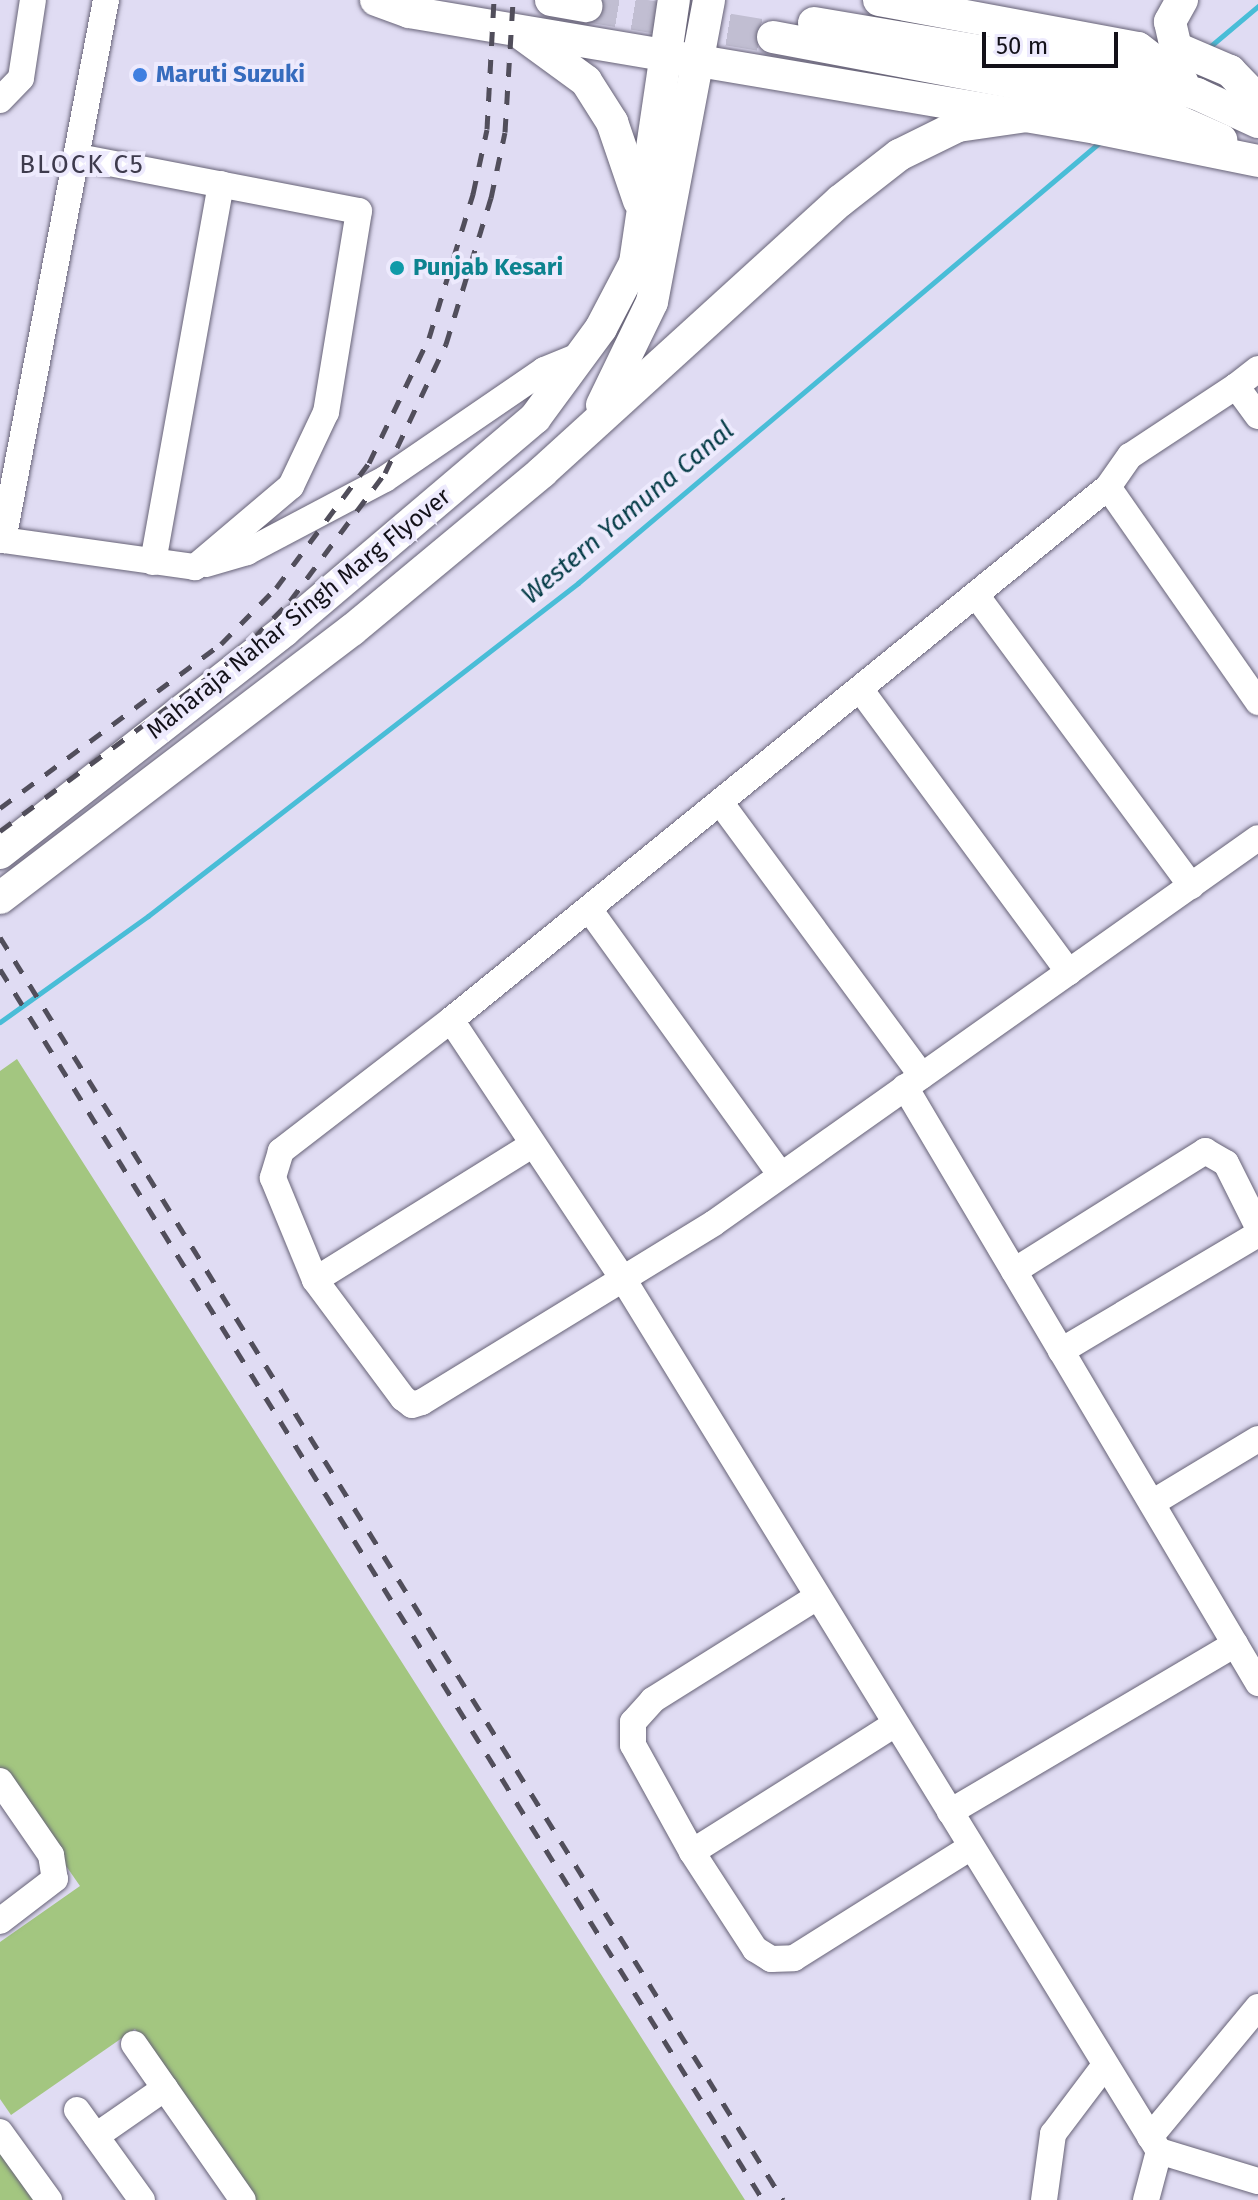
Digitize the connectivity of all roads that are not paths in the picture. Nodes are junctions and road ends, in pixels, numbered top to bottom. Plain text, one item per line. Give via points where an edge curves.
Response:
1 (33, 0) edge
2 (106, 0) edge
3 (376, 0) edge
4 (551, 0) edge
5 (674, 0) edge
6 (709, 0) edge
7 (879, 0) edge
8 (1182, 0) edge
9 (586, 6) dead end
10 (514, 29) junction
11 (665, 55) junction
12 (698, 60) junction
13 (1159, 64) junction
14 (0, 100) edge
15 (1258, 100) edge
16 (1027, 116) junction
17 (1258, 122) edge
18 (1165, 129) junction
19 (78, 157) junction
20 (1258, 159) edge
21 (221, 184) junction
22 (644, 219) junction
23 (578, 356) junction
24 (1258, 369) edge
25 (1236, 386) junction
26 (1258, 416) edge
27 (591, 425) junction
28 (1108, 487) junction
29 (153, 562) junction
30 (195, 567) junction
31 (976, 595) junction
32 (860, 689) junction
33 (1258, 702) edge
34 (720, 802) junction
35 (1258, 838) edge
36 (0, 853) edge
37 (1191, 886) junction
38 (0, 898) edge
39 (589, 909) junction
40 (1069, 972) junction
41 (451, 1020) junction
42 (914, 1082) junction
43 (532, 1145) junction
44 (781, 1175) junction
45 (1258, 1227) edge
46 (1258, 1234) edge
47 (1014, 1271) junction
48 (315, 1280) junction
49 (625, 1282) junction
50 (1061, 1351) junction
51 (1258, 1439) edge
52 (1152, 1503) junction
53 (817, 1597) junction
54 (1249, 1660) edge
55 (895, 1724) junction
56 (0, 1781) edge
57 (950, 1812) junction
58 (971, 1847) junction
59 (692, 1852) junction
60 (0, 1921) edge
61 (1258, 2007) edge
62 (134, 2044) dead end
63 (1105, 2065) junction
64 (165, 2088) junction
65 (77, 2110) dead end
66 (0, 2132) edge
67 (96, 2136) junction
68 (1154, 2144) junction
69 (1258, 2181) edge
70 (49, 2200) edge
71 (142, 2200) edge
72 (243, 2200) edge
73 (1044, 2200) edge
74 (1146, 2200) edge

1 - 14 street via 21,78
2 - 19 street
3 - 10 main road via 409,12
4 - 9 main road
5 - 11 main road, Maharaja Nahar Singh Marg Flyover
6 - 12 main road
7 - 13 main road via 1138,48
8 - 13 main road
10 - 11 main road
10 - 22 main road via 586,81 612,122
11 - 12 main road
11 - 22 main road, Maharaja Nahar Singh Marg Flyover
12 - 16 main road
12 - 27 main road via 652,302 624,369
13 - 15 main road via 1230,71
13 - 17 main road via 1197,94
13 - 18 main road via 776,27 1113,101
16 - 18 main road via 1096,128
16 - 27 main road via 958,126 899,155 840,201
18 - 20 main road
19 - 21 street
19 - 29 street via 3,540
21 - 29 street
21 - 30 street via 359,211 326,412 291,486
22 - 23 main road, Maharaja Nahar Singh Marg Flyover via 635,263 601,328
23 - 30 street via 544,370 385,479 247,552
23 - 36 main road, Maharaja Nahar Singh Marg Flyover via 535,418 285,630
24 - 25 street
25 - 26 street
25 - 28 street via 1130,456
27 - 38 main road, Maharaja Nahar Singh Marg Flyover via 352,630
28 - 31 street
28 - 33 street
29 - 30 street
31 - 32 street
31 - 37 street
32 - 34 street
32 - 40 street
34 - 39 street
34 - 42 street
35 - 37 street
37 - 40 street
39 - 41 street
39 - 44 street
40 - 42 street
41 - 43 street
41 - 48 street via 281,1151 273,1178
42 - 44 street
42 - 47 street
43 - 48 street
43 - 49 street
44 - 49 street
45 - 47 street via 1226,1163 1205,1151
46 - 50 street
47 - 50 street
48 - 49 street via 412,1405
49 - 53 street
50 - 52 street
51 - 52 street
52 - 54 street
53 - 55 street
53 - 59 street via 653,1700 633,1722 633,1745
54 - 57 street
55 - 57 street
55 - 59 street
56 - 60 street via 51,1855 55,1879
57 - 58 street
58 - 59 street via 794,1958 771,1959 755,1949
58 - 63 street
61 - 68 street
62 - 64 street
63 - 68 street
63 - 73 street via 1053,2134
64 - 67 street
64 - 72 street
65 - 67 street
66 - 70 street
67 - 71 street
68 - 69 street
68 - 74 street

